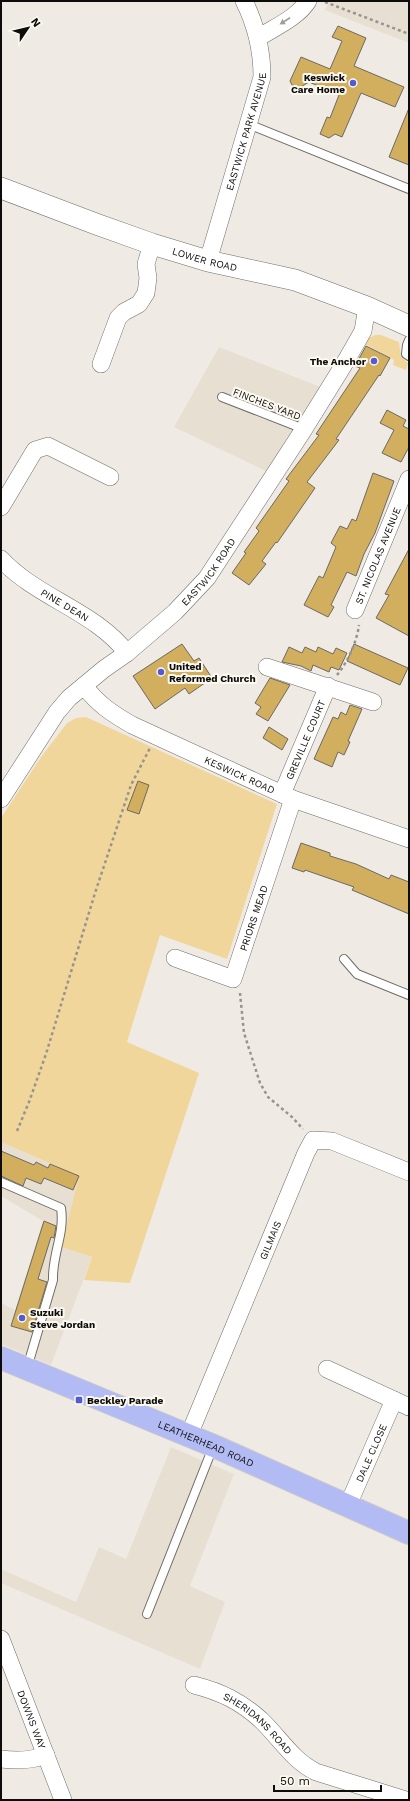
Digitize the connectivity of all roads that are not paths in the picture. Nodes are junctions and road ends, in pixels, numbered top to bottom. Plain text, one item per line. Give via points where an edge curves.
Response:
1 (244, 1) edge
2 (317, 2) edge
3 (258, 38) junction
4 (248, 124) junction
5 (1, 188) edge
6 (409, 190) edge
7 (152, 244) junction
8 (208, 261) junction
9 (367, 307) junction
10 (409, 326) edge
11 (409, 340) edge
12 (409, 356) edge
13 (101, 364) dead end
14 (222, 397) dead end
15 (304, 429) junction
16 (110, 477) dead end
17 (409, 479) edge
18 (1, 507) edge
19 (1, 559) edge
20 (355, 610) road end
21 (127, 653) junction
22 (267, 666) dead end
23 (84, 686) junction
24 (328, 686) junction
25 (373, 702) dead end
26 (288, 796) junction
27 (1, 799) edge
28 (409, 839) edge
29 (175, 958) dead end
30 (344, 959) dead end
31 (409, 995) edge
32 (409, 1172) edge
33 (1, 1182) edge
34 (1, 1358) edge
35 (27, 1368) junction
36 (327, 1369) dead end
37 (394, 1400) junction
38 (409, 1407) edge
39 (189, 1435) junction
40 (214, 1446) junction
41 (348, 1505) junction
42 (409, 1533) edge
43 (147, 1614) dead end
44 (1, 1639) edge
45 (194, 1685) dead end
46 (46, 1755) junction
47 (1, 1759) edge
48 (63, 1800) edge
49 (406, 1800) edge

1 - 3 street, EASTWICK PARK AVENUE
2 -> 3 street via 304,7
3 - 4 street, EASTWICK PARK AVENUE via 262,77
4 - 6 lane
4 - 8 street, EASTWICK PARK AVENUE
5 - 7 street, LOWER ROAD
7 - 8 street, LOWER ROAD
7 - 13 street via 146,264 146,293 139,304 118,318
8 - 9 street, LOWER ROAD via 295,280
9 - 10 street, LOWER ROAD
9 - 15 street, EASTWICK ROAD via 363,331
11 - 12 lane via 406,354
14 - 15 lane, FINCHES YARD
15 - 21 street, EASTWICK ROAD via 207,578 175,612
16 - 18 street via 48,446 35,450
17 - 20 street, ST. NICOLAS AVENUE
19 - 21 street, PINE DEAN via 25,580 111,634
21 - 23 street, EASTWICK ROAD
22 - 24 street
23 - 26 street, KESWICK ROAD via 108,711 156,736
23 - 27 street, EASTWICK ROAD via 69,698 58,712
24 - 25 street
24 - 26 street, GREVILLE COURT
26 - 28 street, KESWICK ROAD
26 - 29 street, PRIORS MEAD via 233,979
30 - 31 lane via 357,974 401,994
32 - 39 street, GILMAIS via 332,1140 313,1140
33 - 35 lane via 61,1208 63,1222 52,1266 53,1280
34 - 35 main road, LEATHERHEAD ROAD
35 - 39 main road, LEATHERHEAD ROAD
36 - 37 street
37 - 38 street
37 - 41 street, DALE CLOSE
39 - 40 main road, LEATHERHEAD ROAD
40 - 41 main road, LEATHERHEAD ROAD
40 - 43 lane
41 - 42 main road, LEATHERHEAD ROAD
44 - 46 street, DOWNS WAY
45 - 49 street, SHERIDANS ROAD via 218,1692 248,1709 305,1767
46 - 47 street via 17,1761
46 - 48 street, DOWNS WAY

